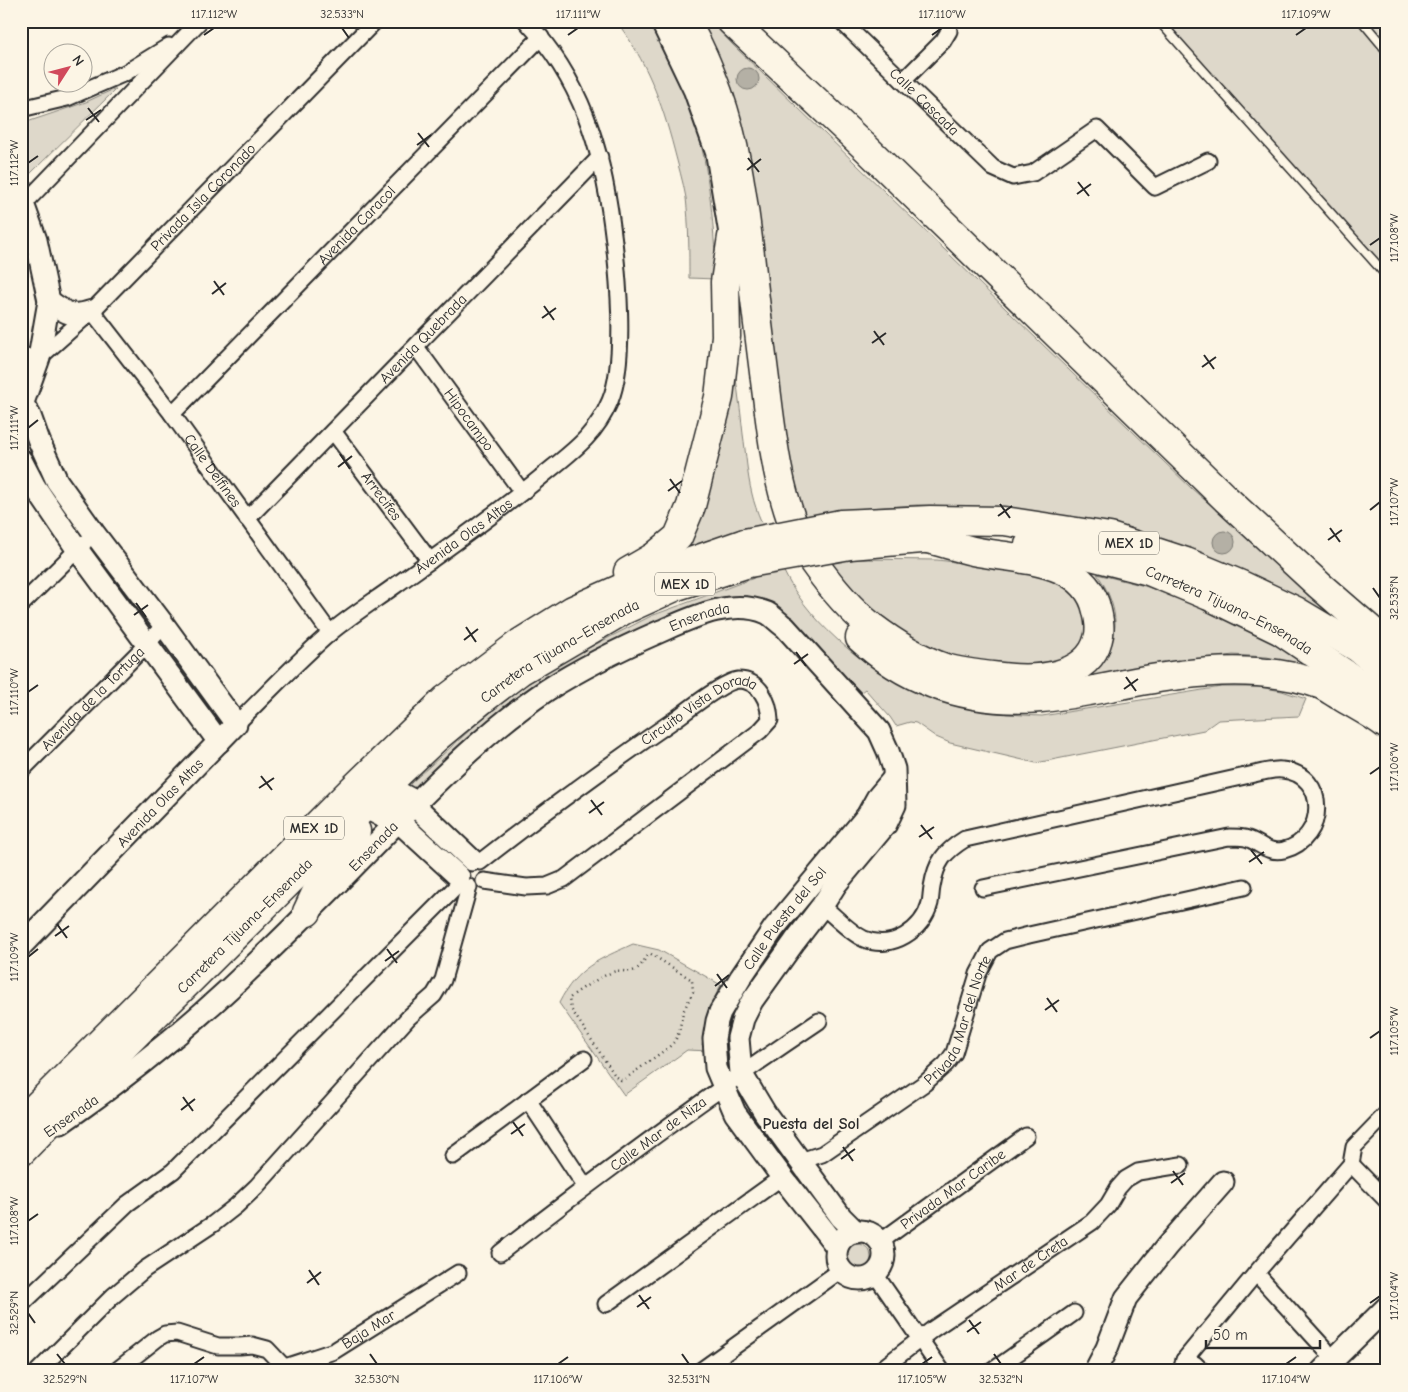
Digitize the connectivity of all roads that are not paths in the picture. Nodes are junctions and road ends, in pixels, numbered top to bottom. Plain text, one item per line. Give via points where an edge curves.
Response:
1 (200, 21) edge
2 (374, 21) edge
3 (526, 21) edge
4 (663, 21) edge
5 (684, 21) edge
6 (731, 21) edge
7 (841, 21) edge
8 (948, 21) edge
9 (1159, 21) edge
10 (1362, 21) edge
11 (187, 34) junction
12 (541, 37) junction
13 (1387, 51) edge
14 (902, 81) junction
15 (21, 109) edge
16 (600, 157) junction
17 (1208, 161) dead end
18 (22, 203) edge
19 (732, 237) junction
20 (1387, 276) edge
21 (49, 301) junction
22 (92, 310) junction
23 (416, 347) junction
24 (30, 357) edge
25 (22, 404) edge
26 (172, 414) junction
27 (333, 431) junction
28 (21, 460) edge
29 (522, 492) junction
30 (247, 519) junction
31 (94, 533) junction
32 (846, 534) junction
33 (924, 538) junction
34 (77, 550) junction
35 (747, 553) junction
36 (430, 561) junction
37 (21, 605) edge
38 (751, 608) joint
39 (573, 610) junction
40 (164, 625) junction
41 (330, 632) junction
42 (147, 644) junction
43 (1387, 644) edge
44 (1387, 671) edge
45 (1387, 702) edge
46 (236, 724) junction
47 (1387, 725) edge
48 (219, 742) junction
49 (21, 771) edge
50 (893, 779) junction
51 (369, 802) junction
52 (406, 813) junction
53 (442, 831) junction
54 (427, 848) junction
55 (476, 861) junction
56 (463, 882) junction
57 (484, 882) junction
58 (1244, 887) dead end
59 (983, 888) dead end
60 (822, 906) junction
61 (307, 912) junction
62 (774, 928) junction
63 (795, 941) junction
64 (22, 944) edge
65 (819, 1021) dead end
66 (584, 1058) dead end
67 (741, 1074) junction
68 (723, 1087) junction
69 (528, 1100) junction
70 (1386, 1114) edge
71 (1026, 1136) dead end
72 (23, 1140) edge
73 (452, 1156) dead end
74 (800, 1161) junction
75 (1351, 1164) junction
76 (1181, 1165) dead end
77 (782, 1177) junction
78 (1223, 1182) dead end
79 (585, 1186) junction
80 (1387, 1201) edge
81 (856, 1232) junction
82 (880, 1242) junction
83 (838, 1247) junction
84 (500, 1253) dead end
85 (841, 1270) junction
86 (458, 1273) dead end
87 (875, 1274) junction
88 (1256, 1274) junction
89 (606, 1304) dead end
90 (21, 1306) edge
91 (1387, 1307) edge
92 (1074, 1313) dead end
93 (920, 1339) junction
94 (1325, 1349) dead end
95 (1182, 1365) edge
96 (279, 1369) edge
97 (38, 1371) edge
98 (116, 1371) edge
99 (700, 1371) edge
100 (879, 1371) edge
101 (942, 1371) edge
102 (992, 1371) edge
103 (1095, 1371) edge
104 (1202, 1371) edge
105 (1322, 1371) edge

1 - 11 street
2 - 22 street, Privada Isla Coronado
3 - 12 street, Avenida Olas Altas
4 - 19 main road via 696,90 718,152
5 - 33 highway via 709,69 735,153 780,484 800,542 831,588 855,614 892,642 945,668 998,677 1049,677 1069,671 1094,650 1099,637 1095,599 1084,584 1070,574 1053,565
6 - 43 highway via 1226,499
7 - 14 street, Calle Cascada
8 - 14 street via 949,31 943,41
9 - 20 lane
10 - 13 lane
11 - 15 street via 125,73 67,98
11 - 18 street
12 - 16 street, Avenida Olas Altas via 579,97
12 - 26 street, Avenida Caracol
14 - 17 street, Calle Cascada via 993,168 1013,177 1033,173 1096,129 1155,187
16 - 23 street, Avenida Quebrada
16 - 29 street, Avenida Olas Altas via 616,253 619,363 611,399 586,439
18 - 21 street via 36,240
19 - 39 highway via 719,397 691,506 678,536 668,546
19 - 47 highway via 768,496 784,545 828,608 880,656 921,680 954,692 998,698 1041,698 1179,675 1241,671 1279,675 1320,684
21 - 22 street via 70,314 80,315
21 - 24 street
22 - 24 street, Privada Isla Coronado
22 - 26 street, Calle Delfines
23 - 27 street, Avenida Quebrada
23 - 29 street, Hipocampo
24 - 25 street
25 - 31 street via 57,481
26 - 30 street, Calle Delfines
27 - 30 street, Avenida Quebrada
27 - 36 street, Arrecifes
28 - 34 street
29 - 36 street, Avenida Olas Altas
30 - 41 street, Calle Delfines
31 - 34 street
31 - 40 street
32 - 33 highway, Carretera Tijuana–Ensenada / MEX 1D
32 - 35 highway, Carretera Tijuana–Ensenada / MEX 1D, bridge
32 - 44 highway, Carretera Tijuana–Ensenada / MEX 1D via 930,520 1004,521 1110,537 1186,562 1296,611 1358,648
33 - 45 highway, Carretera Tijuana–Ensenada / MEX 1D via 990,540 1064,549 1149,571 1281,632
34 - 37 street
34 - 42 street
35 - 39 highway, Carretera Tijuana–Ensenada / MEX 1D via 642,579
35 - 51 highway, Carretera Tijuana–Ensenada / MEX 1D via 624,610 520,671 436,737
36 - 41 street, Avenida Olas Altas
38 - 50 street, Calle Puesta del Sol via 769,614 785,627 879,731 894,769
38 - 52 street, Ensenada via 720,609 681,622 555,686 491,734
39 - 72 highway, Carretera Tijuana–Ensenada / MEX 1D via 520,643 446,699 352,790
40 - 42 street, Avenida de la Tortuga
40 - 46 street
41 - 46 street, Avenida Olas Altas
42 - 48 street
42 - 49 street, Avenida de la Tortuga
46 - 48 street, Avenida Olas Altas
48 - 64 street, Avenida Olas Altas
50 - 60 street, Calle Puesta del Sol via 895,805 886,824
50 - 62 street, Calle Puesta del Sol via 867,816
51 - 52 highway
51 - 61 highway via 354,840 330,869
51 - 72 highway, Carretera Tijuana–Ensenada / MEX 1D via 117,1053
52 - 53 street
52 - 54 street
52 - 61 street, Ensenada
53 - 54 street
53 - 55 street
54 - 56 street
55 - 56 street via 463,863 460,867
55 - 57 street via 486,870
55 - 57 street, Circuito Vista Dorada via 716,691 737,680 751,682 770,706 770,720 760,731 564,879 540,887
56 - 57 street via 476,887
56 - 90 street via 173,1170 127,1204
56 - 97 street via 448,962 434,995 410,1017 256,1187 213,1224 145,1269 113,1296
58 - 74 street, Privada Mar del Norte via 1005,941 990,951 978,974 954,1053 946,1064 925,1083 822,1154
59 - 60 street via 1230,837 1246,838 1270,850 1283,850 1310,832 1317,816 1317,799 1310,784 1298,774 1282,770 1263,772 966,839 944,855 936,868 930,904 920,925 902,938 880,943 864,939
60 - 63 street, Calle Puesta del Sol
61 - 72 street, Ensenada via 170,1040 89,1103
62 - 63 street
62 - 68 street, Calle Puesta del Sol via 741,977 717,1021 714,1053
63 - 67 street, Calle Puesta del Sol via 743,1019 738,1038
65 - 67 street, Calle Mar de Niza
66 - 69 street
67 - 68 street, Calle Mar de Niza
67 - 74 street, Calle Puesta del Sol
68 - 77 street, Calle Puesta del Sol via 735,1113
68 - 79 street, Calle Mar de Niza
69 - 73 street
69 - 79 street
70 - 75 street via 1354,1147
71 - 82 street, Privada Mar Caribe
74 - 81 street, Calle Puesta del Sol via 841,1218
75 - 80 street
75 - 88 street
76 - 93 street, Mar de Creta via 1138,1172 1126,1179 1092,1222
77 - 83 street, Calle Puesta del Sol
77 - 89 street
78 - 103 street via 1126,1298
79 - 84 street, Calle Mar de Niza
81 - 82 street via 865,1232
81 - 83 street via 845,1237
82 - 87 street via 883,1259
83 - 85 street via 837,1263
85 - 87 street via 857,1279
85 - 99 street
86 - 96 street, Baja Mar via 334,1351
87 - 93 street
88 - 94 street
88 - 95 street
91 - 105 street
92 - 102 street
93 - 100 street, Mar de Creta
93 - 101 street
95 - 104 street via 1195,1364
96 - 98 street via 267,1349 252,1345 218,1346 177,1333 165,1334 150,1343

